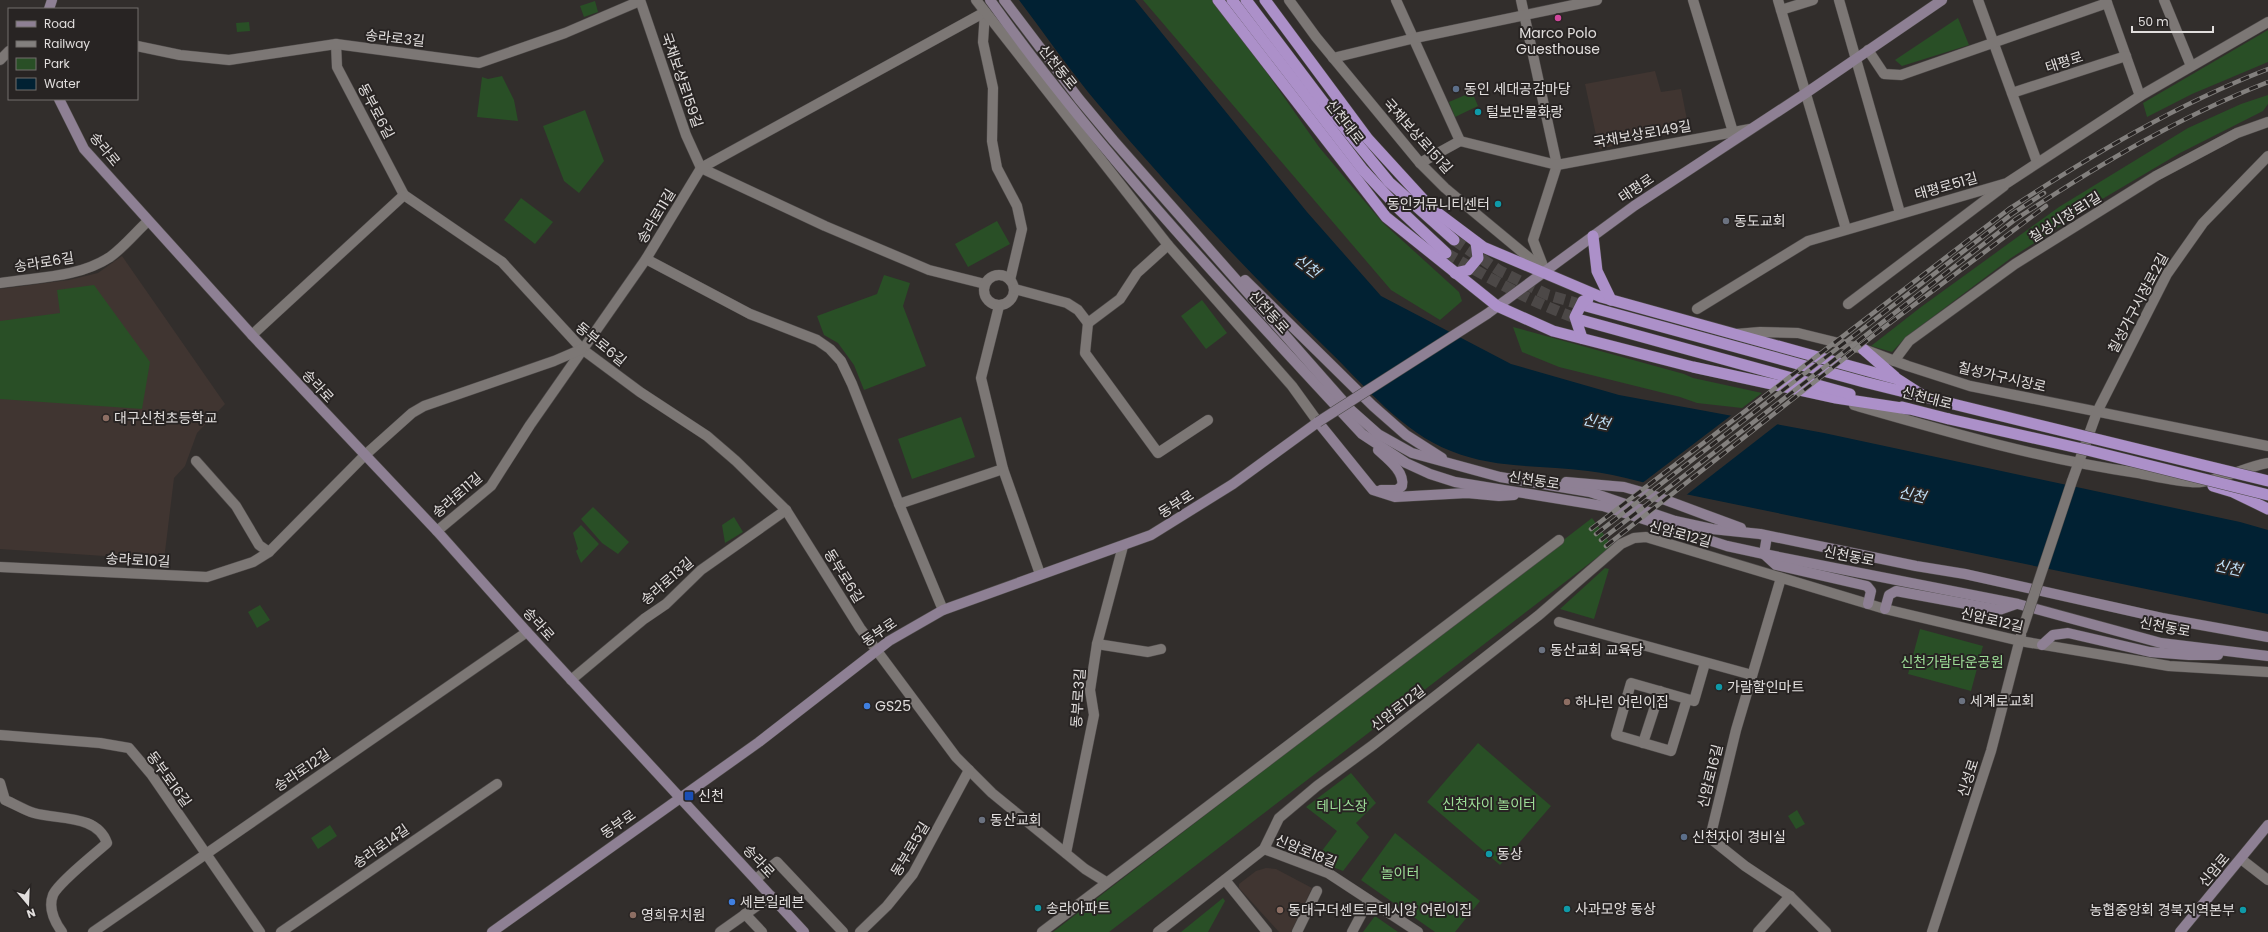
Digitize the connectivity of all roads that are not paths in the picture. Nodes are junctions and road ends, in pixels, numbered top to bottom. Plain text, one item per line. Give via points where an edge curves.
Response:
1 (640, 0) edge
2 (976, 0) edge
3 (990, 0) edge
4 (1004, 0) edge
5 (1218, 0) edge
6 (1232, 0) edge
7 (1246, 0) edge
8 (1265, 0) edge
9 (1289, 0) edge
10 (1396, 0) edge
11 (1521, 0) edge
12 (1597, 0) edge
13 (1693, 0) edge
14 (1813, 0) edge
15 (1839, 0) edge
16 (1942, 0) edge
17 (1978, 0) edge
18 (2164, 0) edge
19 (2106, 2) edge
20 (1779, 5) edge
21 (984, 12) junction
22 (1524, 15) junction
23 (2268, 22) edge
24 (1415, 38) junction
25 (336, 44) junction
26 (1993, 44) junction
27 (138, 46) edge
28 (1868, 50) junction
29 (8, 52) edge
30 (2126, 56) junction
31 (1333, 58) junction
32 (1855, 58) junction
33 (0, 60) edge
34 (2191, 66) junction
35 (1806, 93) junction
36 (2012, 94) junction
37 (2140, 96) junction
38 (60, 100) edge
39 (2268, 122) edge
40 (1750, 129) junction
41 (1733, 132) junction
42 (1460, 141) junction
43 (2268, 156) edge
44 (2037, 162) junction
45 (1420, 163) junction
46 (1556, 164) junction
47 (701, 168) junction
48 (2007, 183) junction
49 (404, 195) junction
50 (1900, 213) junction
51 (148, 221) junction
52 (1193, 229) junction
53 (1846, 229) junction
54 (1593, 236) junction
55 (1454, 240) tunnel mouth
56 (1476, 242) junction
57 (1168, 245) junction
58 (1446, 253) tunnel mouth
59 (646, 259) junction
60 (1544, 272) junction
61 (1455, 273) junction
62 (0, 283) edge
63 (985, 284) junction
64 (1012, 284) junction
65 (1596, 295) junction
66 (1611, 300) junction
67 (1848, 304) dead end
68 (999, 306) junction
69 (1497, 306) junction
70 (1586, 306) tunnel mouth
71 (1697, 309) dead end
72 (1487, 314) joint
73 (1581, 320) tunnel mouth
74 (1088, 323) junction
75 (1733, 334) junction
76 (252, 335) junction
77 (1582, 338) junction
78 (582, 349) junction
79 (1863, 349) junction
80 (1894, 362) junction
81 (1897, 379) junction
82 (1818, 394) junction
83 (1925, 397) junction
84 (1908, 409) junction
85 (2097, 412) junction
86 (1208, 420) dead end
87 (1318, 422) junction
88 (1362, 434) junction
89 (2268, 446) edge
90 (364, 456) junction
91 (196, 461) dead end
92 (2268, 463) edge
93 (1450, 464) junction
94 (2078, 464) junction
95 (1003, 468) junction
96 (1519, 480) junction
97 (2268, 481) edge
98 (2199, 482) junction
99 (1373, 490) junction
100 (1532, 494) junction
101 (2268, 495) edge
102 (899, 504) junction
103 (2268, 509) edge
104 (786, 510) junction
105 (437, 531) junction
106 (1764, 535) junction
107 (1559, 540) dead end
108 (1122, 546) junction
109 (270, 552) junction
110 (1764, 554) junction
111 (0, 567) edge
112 (1040, 574) junction
113 (1781, 578) junction
114 (1868, 604) junction
115 (2018, 604) junction
116 (1885, 609) junction
117 (943, 610) junction
118 (1559, 622) dead end
119 (527, 632) junction
120 (2268, 637) edge
121 (2020, 641) junction
122 (1097, 644) junction
123 (2042, 645) junction
124 (877, 649) junction
125 (1160, 649) dead end
126 (2253, 655) junction
127 (2268, 656) edge
128 (1705, 663) junction
129 (2268, 672) edge
130 (1752, 676) junction
131 (571, 680) junction
132 (1660, 691) junction
133 (1687, 699) junction
134 (0, 734) edge
135 (1643, 743) junction
136 (970, 770) junction
137 (0, 783) edge
138 (497, 784) dead end
139 (680, 797) junction
140 (2268, 825) edge
141 (1264, 849) junction
142 (1066, 853) junction
143 (205, 854) junction
144 (2241, 859) junction
145 (756, 879) junction
146 (1224, 880) junction
147 (2268, 880) edge
148 (1106, 882) junction
149 (1318, 891) dead end
150 (771, 896) junction
151 (1790, 896) junction
152 (1369, 900) junction
153 (745, 914) junction
154 (62, 932) edge
155 (93, 932) edge
156 (260, 932) edge
157 (281, 932) edge
158 (492, 932) edge
159 (720, 932) edge
160 (762, 932) edge
161 (804, 932) edge
162 (843, 932) edge
163 (860, 932) edge
164 (1042, 932) edge
165 (1158, 932) edge
166 (1268, 932) edge
167 (1297, 932) edge
168 (1352, 932) edge
169 (1418, 932) edge
170 (1758, 932) edge
171 (1826, 932) edge
172 (1932, 932) edge
173 (2180, 932) edge

1 - 25 street, 송라로3길 via 565,33 479,63
1 - 47 street, 국채보상로159길 via 686,135
2 - 21 street, 신천동로
3 - 88 main road, 신천동로 via 1022,45 1122,170
4 - 52 main road, 신천동로 via 1079,99
5 - 61 highway via 1386,216
6 - 58 highway, 신천대로 via 1363,170 1400,210
7 - 55 highway, 신천대로 via 1324,104 1389,182
8 - 56 highway via 1368,139 1431,208
9 - 31 street, 국채보상로151길
10 - 24 street
11 - 22 street
12 - 22 street
13 - 41 street
14 - 20 street
15 - 32 street
16 - 28 main road, 태평로
17 - 26 street
18 - 34 street
19 - 26 street
19 - 30 street
20 - 35 street
21 - 47 street, 송라로11길
21 - 57 street, 신천동로
21 - 64 street via 983,42 993,88 992,141 997,168 1017,206 1022,229
22 - 24 street
22 - 46 street
23 - 34 street, 태평로51길
24 - 31 street
24 - 42 street
25 - 27 street, 송라로3길 via 229,60 180,55
25 - 49 street, 동부로6길 via 338,67
26 - 28 street via 1901,75 1884,74
26 - 36 street
28 - 32 main road, 태평로
29 - 33 street
30 - 36 street, 태평로
30 - 37 street
31 - 45 street, 국채보상로151길
32 - 35 main road, 태평로
32 - 50 street
34 - 37 street, 태평로51길
35 - 40 main road, 태평로
35 - 53 street
36 - 44 street
37 - 44 street, 태평로51길
38 - 51 main road, 송라로 via 84,149
39 - 80 street, 칠성시장로1길 via 2238,133 2156,176 2015,264 1908,341
40 - 41 street, 국채보상로149길
40 - 54 main road, 태평로
41 - 46 street, 국채보상로149길
42 - 45 street
42 - 46 street, 국채보상로149길
43 - 85 street, 칠성가구시장로2길 via 2203,223 2167,274
44 - 48 street, 태평로51길
45 - 60 street, 국채보상로151길
46 - 60 street via 1533,240
47 - 59 street, 송라로11길
47 - 63 street via 825,226 929,270
48 - 50 street, 태평로51길
48 - 67 street
49 - 76 street
49 - 78 street, 동부로6길 via 502,262
50 - 53 street, 태평로51길
51 - 62 street, 송라로6길 via 111,256 92,267 71,273
51 - 76 main road, 송라로
52 - 93 main road via 1373,406 1406,435
52 - 93 main road, 신천동로 via 1351,410 1378,434 1405,449
53 - 71 street, 태평로51길 via 1808,241
54 - 60 main road, 태평로
54 - 66 highway via 1597,271
56 - 60 highway
56 - 61 highway via 1478,258 1468,270
57 - 74 street via 1137,272 1120,299
57 - 87 street, 신천동로 via 1292,386
59 - 78 street, 송라로11길
59 - 102 street via 750,314 817,340 830,349 840,361 852,384
60 - 65 highway
60 - 69 main road, 태평로
61 - 69 highway
63 - 64 street via 996,275 1001,275
63 - 68 street via 986,299
64 - 68 street via 1012,299
64 - 74 street via 1067,303 1078,310
65 - 66 highway
65 - 77 highway via 1583,301 1575,317
66 - 75 highway
68 - 95 street via 981,378
69 - 72 main road, 태평로
69 - 77 highway via 1553,331
70 - 83 highway, 신천대로
72 - 87 main road, 동부로, bridge
73 - 84 highway, 신천대로
74 - 86 street via 1085,353 1158,454
75 - 79 street, 칠성가구시장로 via 1798,333
75 - 81 highway
76 - 90 main road, 송라로
77 - 82 highway via 1693,367
78 - 90 street, 송라로10길 via 554,362 424,406 412,413
78 - 104 street, 동부로6길 via 640,392 707,436
78 - 105 street, 송라로11길 via 491,486
79 - 80 street, 칠성가구시장로
79 - 81 highway
80 - 85 street, 칠성가구시장로 via 1970,386
81 - 83 highway
82 - 84 highway
82 - 94 street via 1941,430
83 - 97 highway, 신천대로, bridge
84 - 101 highway, 신천대로, bridge
85 - 89 street, 칠성가구시장로
85 - 94 street, 칠성가구시장로2길
87 - 99 main road
87 - 108 main road, 동부로 via 1233,484 1176,521 1151,536
88 - 99 main road via 1400,472 1403,482 1397,490
88 - 100 main road, 신천동로 via 1406,463 1430,474 1455,482
90 - 105 main road, 송라로
90 - 109 street, 송라로10길
91 - 109 street via 236,506 259,545
92 - 98 street via 2252,466 2225,477
93 - 96 main road, 신천동로
94 - 98 street
94 - 121 street, 신성로, bridge
95 - 102 street
95 - 112 street
96 - 106 main road, 신천동로 via 1590,492 1676,521 1712,529
96 - 106 main road via 1624,487
98 - 103 highway via 2232,492
99 - 100 main road via 1395,497 1467,493 1499,496
100 - 110 main road, 신천동로 via 1603,506 1719,543
102 - 117 street
104 - 124 street, 동부로6길 via 860,628
104 - 131 street, 송라로13길 via 701,570 666,604 644,619
105 - 119 main road, 송라로
106 - 110 main road
106 - 120 main road, 신천동로 via 1965,574 2162,618
107 - 148 street
108 - 112 main road, 동부로
108 - 122 street, 동부로3길
109 - 111 street, 송라로10길 via 253,562 206,576
110 - 114 main road via 1776,565 1867,586 1871,591
110 - 115 main road, 신천동로
112 - 117 main road, 동부로
113 - 114 street, 신암로12길
113 - 130 street, 신암로16길
113 - 141 street, 신암로12길 via 1646,537 1634,538 1621,544 1539,615 1279,818
114 - 116 street, 신암로12길
115 - 116 main road via 1999,610 1896,591 1889,595
115 - 126 main road, 신천동로 via 2161,643
116 - 121 street, 신암로12길
117 - 124 main road, 동부로
118 - 128 street
119 - 131 main road, 송라로
119 - 143 street, 송라로12길
121 - 123 street, 신암로12길
121 - 172 street, 신성로 via 1991,751
122 - 125 street via 1148,652
122 - 142 street, 동부로3길 via 1090,690 1094,715
123 - 126 main road via 2053,635 2068,633 2150,652 2190,656
123 - 129 street, 신암로12길 via 2169,666
124 - 136 street, 동부로6길 via 956,757
124 - 139 main road, 동부로 via 759,742
126 - 127 main road, 신천동로
128 - 130 street
128 - 133 street via 1694,701
130 - 151 street, 신암로16길 via 1721,787 1710,838 1745,866
131 - 139 main road, 송라로
132 - 133 street
132 - 135 street
132 - 135 street via 1631,683 1616,735
133 - 135 street via 1672,751
134 - 143 street, 동부로16길 via 129,748 151,774
136 - 142 street, 동부로6길 via 992,793
136 - 163 street, 동부로5길 via 913,874 887,906
137 - 154 street via 6,800 33,813 92,824 104,834 107,842 54,894 51,909 55,922
138 - 157 street, 송라로14길
139 - 145 main road, 송라로
139 - 158 main road, 동부로
140 - 144 main road, 신암로
141 - 146 street, 신암로12길
141 - 152 street, 신암로18길 via 1328,873
142 - 148 street, 동부로6길
143 - 155 street, 송라로12길
143 - 156 street, 동부로16길
144 - 147 street
144 - 173 main road, 신암로
145 - 150 main road, 송라로
145 - 162 street via 777,862
146 - 165 street, 신암로12길
146 - 166 street
148 - 164 street
149 - 167 street
150 - 153 street
150 - 161 main road, 송라로
151 - 170 street
151 - 171 street, 신암로16길
152 - 168 street
152 - 169 street, 신암로18길
153 - 159 street
153 - 160 street

